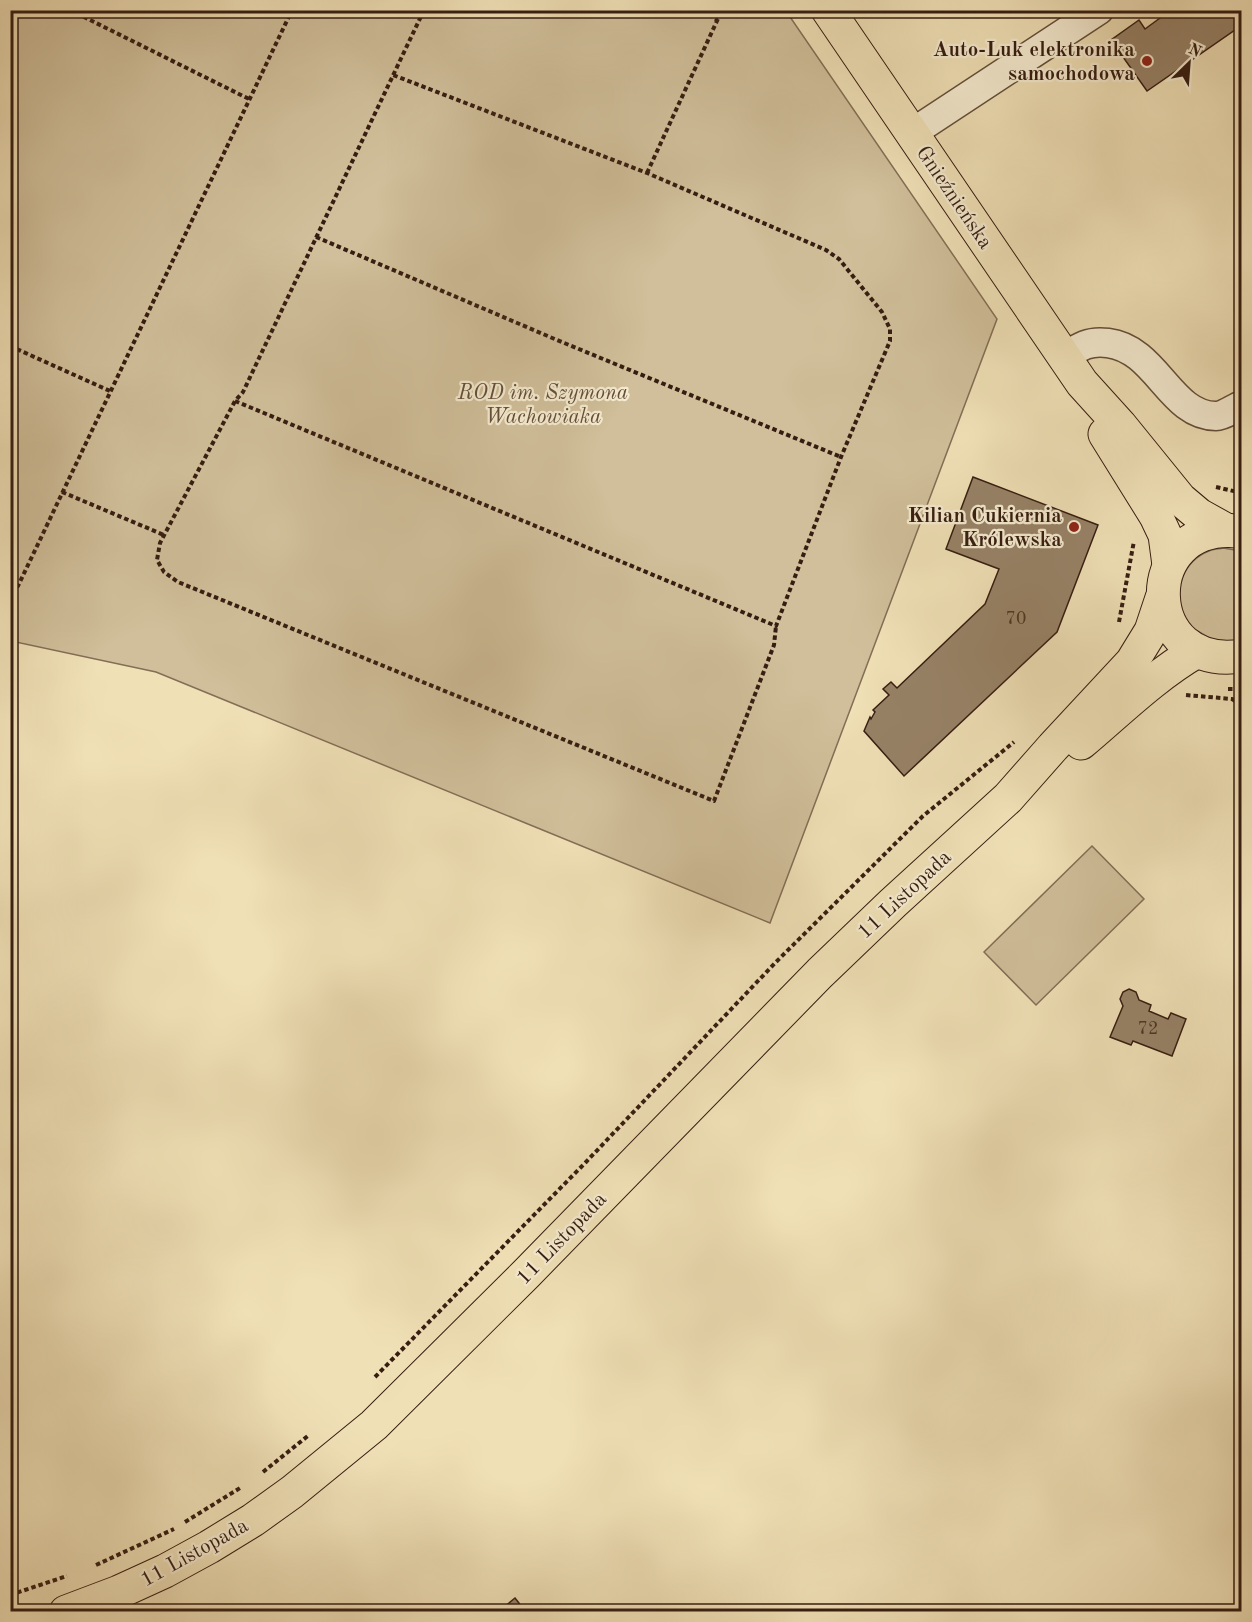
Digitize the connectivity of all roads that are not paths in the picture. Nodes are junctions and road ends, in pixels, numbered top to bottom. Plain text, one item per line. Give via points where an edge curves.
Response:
1 (828, 10) edge
2 (1099, 10) edge
3 (912, 133) junction
4 (1064, 356) junction
5 (1082, 383) junction
6 (1242, 405) edge
7 (1234, 531) edge
8 (1169, 565) junction
9 (1162, 598) junction
10 (1197, 651) junction
11 (1237, 660) edge
12 (1008, 798) junction
13 (66, 1611) edge

1 - 3 main road, Gnieźnieńska
2 - 3 lane
3 - 4 main road, Gnieźnieńska
4 - 5 main road, Gnieźnieńska
4 - 6 lane via 1084,345 1118,344 1139,356 1185,405 1198,413 1218,417
5 - 7 main road, Gnieźnieńska via 1180,499 1199,515
5 - 8 main road, Gnieźnieńska via 1107,437 1156,516 1165,535
7 - 8 main road via 1209,532 1193,540
8 - 9 main road, 11 Listopada
9 - 10 main road via 1173,629
9 - 12 main road, 11 Listopada via 1151,631 1132,662
10 - 11 main road
10 - 12 main road, 11 Listopada via 1151,682 1064,757
12 - 13 main road, 11 Listopada via 820,973 374,1425 292,1492 209,1547 119,1592

